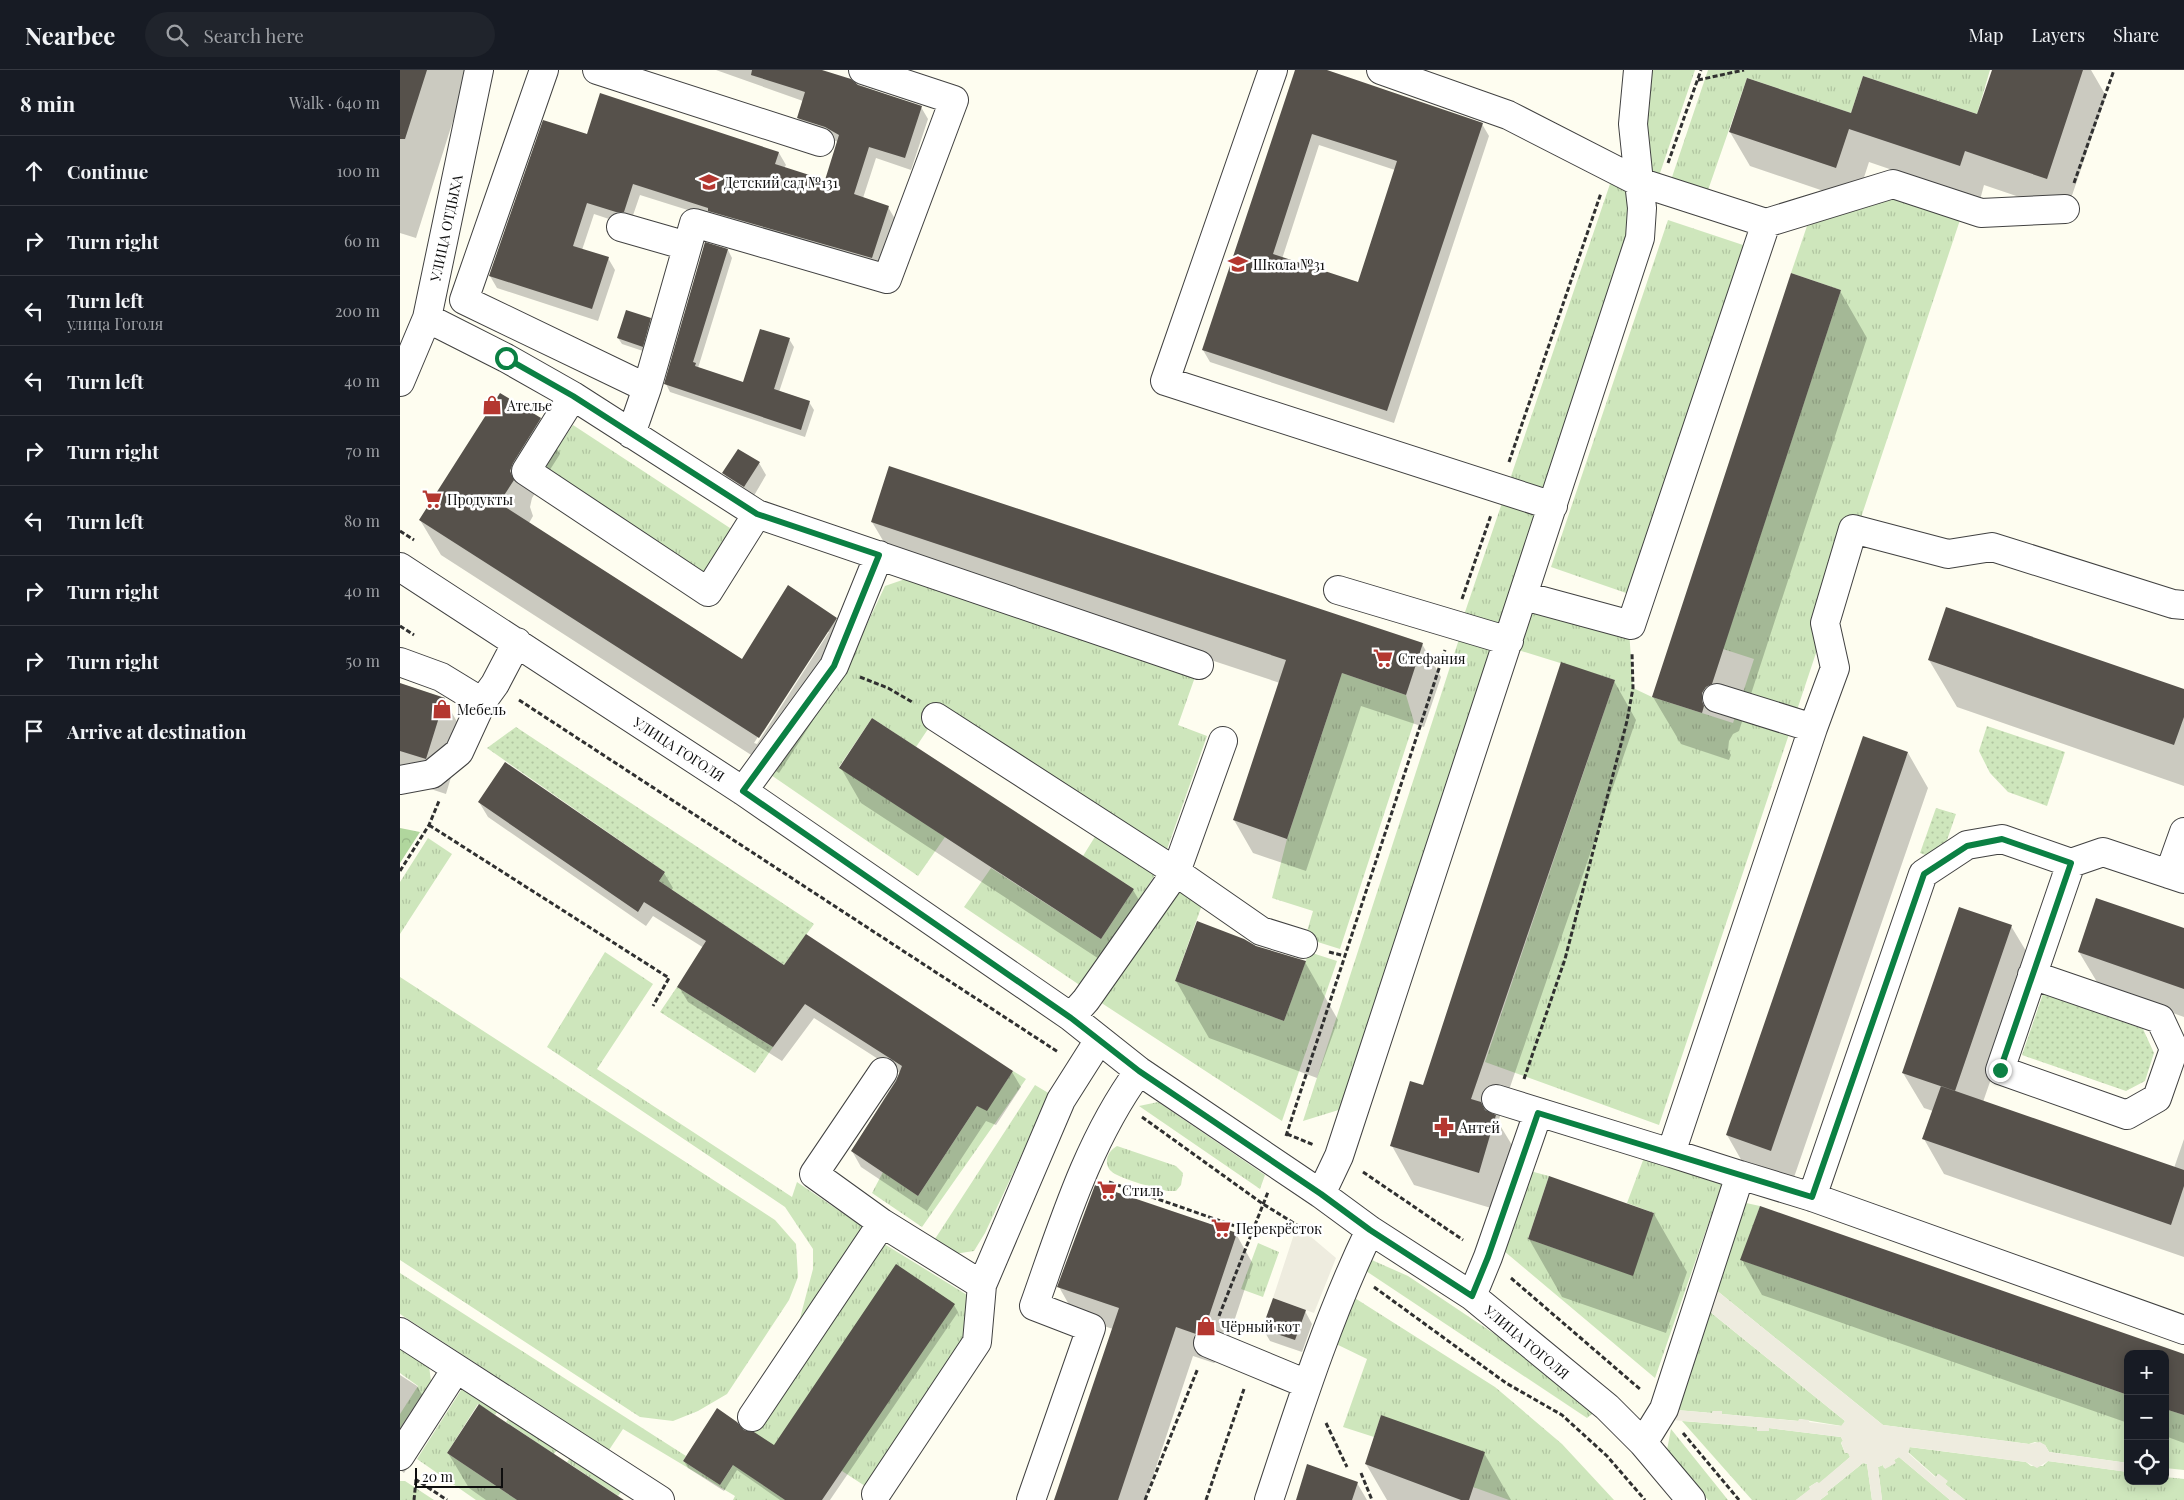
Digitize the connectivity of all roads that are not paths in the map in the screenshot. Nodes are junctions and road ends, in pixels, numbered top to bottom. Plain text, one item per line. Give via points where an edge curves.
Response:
1 (479, 70) edge
2 (544, 70) edge
3 (597, 70) edge
4 (862, 70) edge
5 (1273, 70) edge
6 (1381, 70) edge
7 (1638, 70) edge
8 (820, 142) dead end
9 (1649, 185) junction
10 (2065, 209) road end
11 (1766, 223) junction
12 (621, 227) dead end
13 (688, 246) junction
14 (427, 318) junction
15 (400, 382) edge
16 (648, 388) junction
17 (573, 396) junction
18 (632, 434) junction
19 (1553, 506) junction
20 (757, 514) junction
21 (879, 555) junction
22 (400, 567) edge
23 (1338, 590) dead end
24 (1524, 596) junction
25 (2184, 605) edge
26 (517, 642) junction
27 (1509, 642) junction
28 (400, 662) edge
29 (1199, 665) dead end
30 (489, 693) junction
31 (1717, 698) dead end
32 (936, 717) road end
33 (1814, 728) junction
34 (1223, 741) dead end
35 (400, 780) edge
36 (743, 791) junction
37 (2184, 832) edge
38 (2071, 863) junction
39 (1176, 872) junction
40 (2177, 877) edge
41 (1303, 944) dead end
42 (2032, 975) junction
43 (1071, 1018) junction
44 (1099, 1040) junction
45 (1139, 1071) junction
46 (883, 1072) dead end
47 (1671, 1153) junction
48 (1740, 1175) junction
49 (1321, 1194) junction
50 (1812, 1197) junction
51 (882, 1223) junction
52 (1370, 1230) junction
53 (982, 1285) junction
54 (1472, 1296) junction
55 (2184, 1330) edge
56 (400, 1332) edge
57 (1208, 1343) dead end
58 (456, 1369) junction
59 (1307, 1384) junction
60 (752, 1417) dead end
61 (1643, 1443) junction
62 (404, 1465) edge
63 (876, 1494) dead end
64 (660, 1500) edge
65 (1031, 1500) edge
66 (1269, 1500) edge
67 (1691, 1500) edge

1 - 14 street, УЛИЦА ОТДЫХА
2 - 16 street via 464,300
3 - 8 street
4 - 13 street via 954,100 888,280 694,223
5 - 19 street via 1165,381
6 - 9 street via 1508,115
7 - 9 street via 1633,124
9 - 11 street
9 - 19 street via 1642,208 1640,238
10 - 11 street via 1982,213 1892,184
11 - 24 street via 1631,625
12 - 13 street
13 - 16 street
14 - 15 street, УЛИЦА ОТДЫХА
14 - 17 street
16 - 18 street
17 - 18 street
17 - 20 street via 526,471 708,592
18 - 20 street
19 - 24 street
20 - 21 street
21 - 29 street
21 - 36 street via 834,666
22 - 26 street, УЛИЦА ГОГОЛЯ
23 - 27 street
24 - 27 street
25 - 33 street via 1992,547 1948,554 1853,529 1825,622 1835,668
26 - 30 street
26 - 36 street, УЛИЦА ГОГОЛЯ
27 - 49 street via 1339,1156
28 - 30 street
30 - 35 street via 459,752 432,774
31 - 33 street
32 - 39 street
33 - 47 street
34 - 39 street
36 - 43 street, УЛИЦА ГОГОЛЯ
37 - 40 street
38 - 40 street via 2103,852
38 - 42 street
38 - 50 street via 2002,839 1967,846 1924,874
39 - 41 street via 1261,931
39 - 43 street
42 - 42 street via 2000,1070 2127,1114 2157,1098 2174,1049 2160,1019
43 - 44 street, УЛИЦА ГОГОЛЯ
44 - 45 street, УЛИЦА ГОГОЛЯ
44 - 53 street via 1061,1100
45 - 49 street, УЛИЦА ГОГОЛЯ
45 - 65 street via 1118,1100 1082,1172 1034,1306 1091,1328
46 - 51 street via 814,1174
47 - 48 street
47 - 54 street via 1516,1106 1488,1257
48 - 50 street
48 - 61 street via 1664,1409
49 - 52 street, УЛИЦА ГОГОЛЯ
50 - 55 street
51 - 53 street
51 - 60 street
52 - 54 street, УЛИЦА ГОГОЛЯ
52 - 59 street via 1350,1270
53 - 63 street via 977,1342
54 - 61 street, УЛИЦА ГОГОЛЯ via 1607,1408
56 - 58 street
57 - 59 street
58 - 62 street
58 - 64 street
59 - 66 street
61 - 67 street, УЛИЦА ГОГОЛЯ

